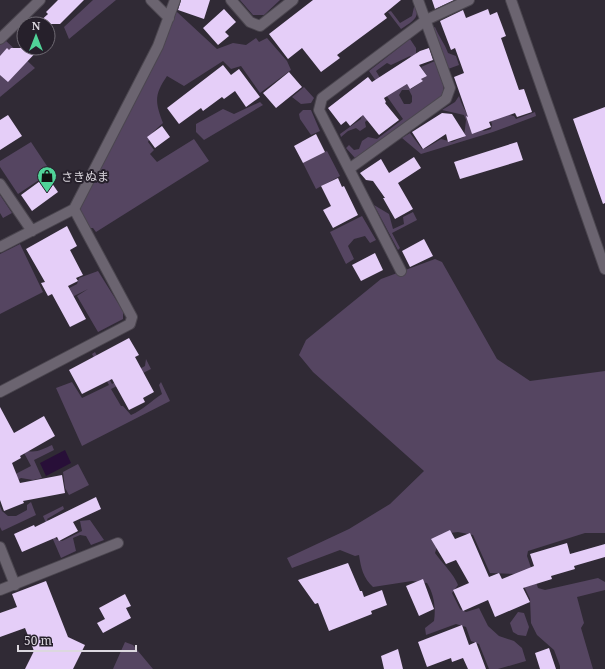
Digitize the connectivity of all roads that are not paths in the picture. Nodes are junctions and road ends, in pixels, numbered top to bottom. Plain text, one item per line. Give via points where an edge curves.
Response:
1 (40, 0) edge
2 (151, 0) edge
3 (175, 0) edge
4 (231, 0) edge
5 (293, 0) edge
6 (418, 0) edge
7 (469, 0) edge
8 (510, 0) edge
9 (169, 18) junction
10 (426, 20) junction
11 (0, 39) edge
12 (349, 169) junction
13 (0, 184) edge
14 (74, 210) junction
15 (32, 231) junction
16 (0, 247) edge
17 (605, 268) edge
18 (401, 271) dead end
19 (0, 392) edge
20 (118, 543) dead end
21 (0, 547) edge
22 (15, 585) junction
23 (0, 590) edge

1 - 11 street
2 - 9 street
3 - 9 street
4 - 5 street via 250,22 260,26
6 - 10 street
7 - 10 street
8 - 17 street
9 - 14 street via 158,46
10 - 12 street via 450,88 446,99
10 - 12 street via 322,98 319,110
12 - 18 street
13 - 15 street
14 - 15 street
14 - 19 street via 132,318 130,324
15 - 16 street
20 - 22 street
21 - 22 street
22 - 23 street

